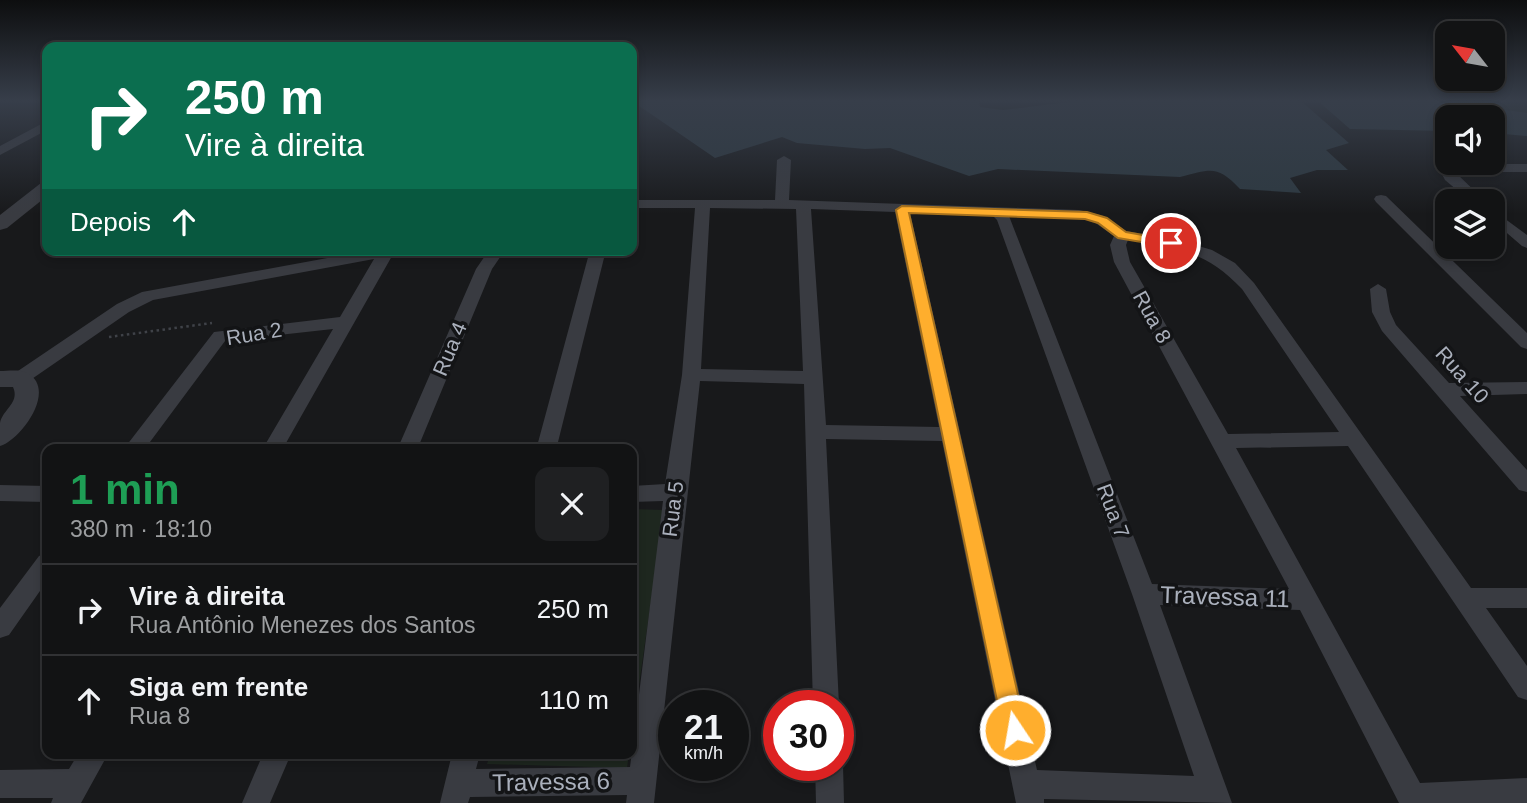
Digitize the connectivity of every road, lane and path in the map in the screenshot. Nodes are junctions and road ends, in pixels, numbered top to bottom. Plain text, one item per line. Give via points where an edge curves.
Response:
1 (22, 138) edge
2 (0, 150) edge
3 (784, 160) dead end
4 (1527, 168) edge
5 (42, 174) edge
6 (1464, 189) edge
7 (42, 191) edge
8 (1381, 198) dead end
9 (637, 204) edge
10 (0, 207) edge
11 (22, 207) junction
12 (796, 207) junction
13 (703, 209) junction
14 (903, 215) junction
15 (1001, 217) junction
16 (0, 224) edge
17 (1505, 224) edge
18 (1122, 235) junction
19 (1527, 243) edge
20 (369, 256) edge
21 (389, 256) edge
22 (493, 256) edge
23 (596, 256) edge
24 (1378, 289) dead end
25 (345, 322) junction
26 (220, 336) junction
27 (72, 342) junction
28 (1527, 343) edge
29 (691, 375) junction
30 (813, 378) junction
31 (9, 379) edge
32 (1527, 388) edge
33 (1446, 390) junction
34 (816, 432) junction
35 (951, 434) junction
36 (0, 437) edge
37 (1354, 439) junction
38 (1222, 441) junction
39 (138, 444) edge
40 (275, 444) edge
41 (410, 444) edge
42 (548, 444) edge
43 (1527, 484) edge
44 (675, 492) junction
45 (0, 493) edge
46 (42, 494) edge
47 (637, 494) edge
48 (42, 571) edge
49 (1144, 594) junction
50 (1464, 598) junction
51 (1527, 598) edge
52 (1305, 600) junction
53 (0, 627) edge
54 (1527, 688) edge
55 (825, 690) edge
56 (91, 759) edge
57 (275, 759) edge
58 (466, 759) edge
59 (829, 781) edge
60 (0, 784) edge
61 (641, 792) edge
62 (1527, 792) edge
63 (71, 793) edge
64 (457, 793) edge
65 (1028, 793) edge
66 (1216, 797) edge
67 (1414, 801) edge
68 (256, 803) edge
69 (830, 803) edge

1 - 2 street
3 - 12 street
4 - 6 street via 1446,168
5 - 10 street
7 - 11 street
8 - 28 street
9 - 13 street
10 - 11 street
11 - 16 street
12 - 13 street
12 - 13 street
12 - 14 street
12 - 30 street
13 - 29 street, Rua 5
14 - 15 street
14 - 35 street
15 - 18 street via 1092,216
15 - 49 street, Rua 7
17 - 19 street
18 - 37 street via 1181,246 1230,267
18 - 38 street, Rua 8 via 1118,246 1122,262
20 - 27 street via 160,292 123,308
21 - 25 street
22 - 41 street, Rua 4
23 - 42 street
24 - 33 street, Rua 10 via 1388,327
25 - 26 street, Rua 2
25 - 40 street
26 - 27 path via 220,327 211,323
26 - 39 street, Rua 2
27 - 31 street
29 - 30 street
29 - 44 street, Rua 5
30 - 34 street
31 - 36 street via 27,386 28,395
32 - 33 street
33 - 43 street, Rua 10
34 - 35 street
34 - 55 street
35 - 65 street
37 - 38 street
37 - 50 street
38 - 52 street, Rua 8
44 - 47 street
44 - 61 street, Rua 5
45 - 46 street
48 - 53 street
49 - 52 street, Travessa 11
49 - 66 street, Rua 7
50 - 51 street
50 - 54 street
52 - 67 street, Rua 8
56 - 63 street
57 - 68 street
58 - 64 street
59 - 69 street
60 - 63 street
61 - 64 street, Travessa 6
62 - 67 street
65 - 66 street

